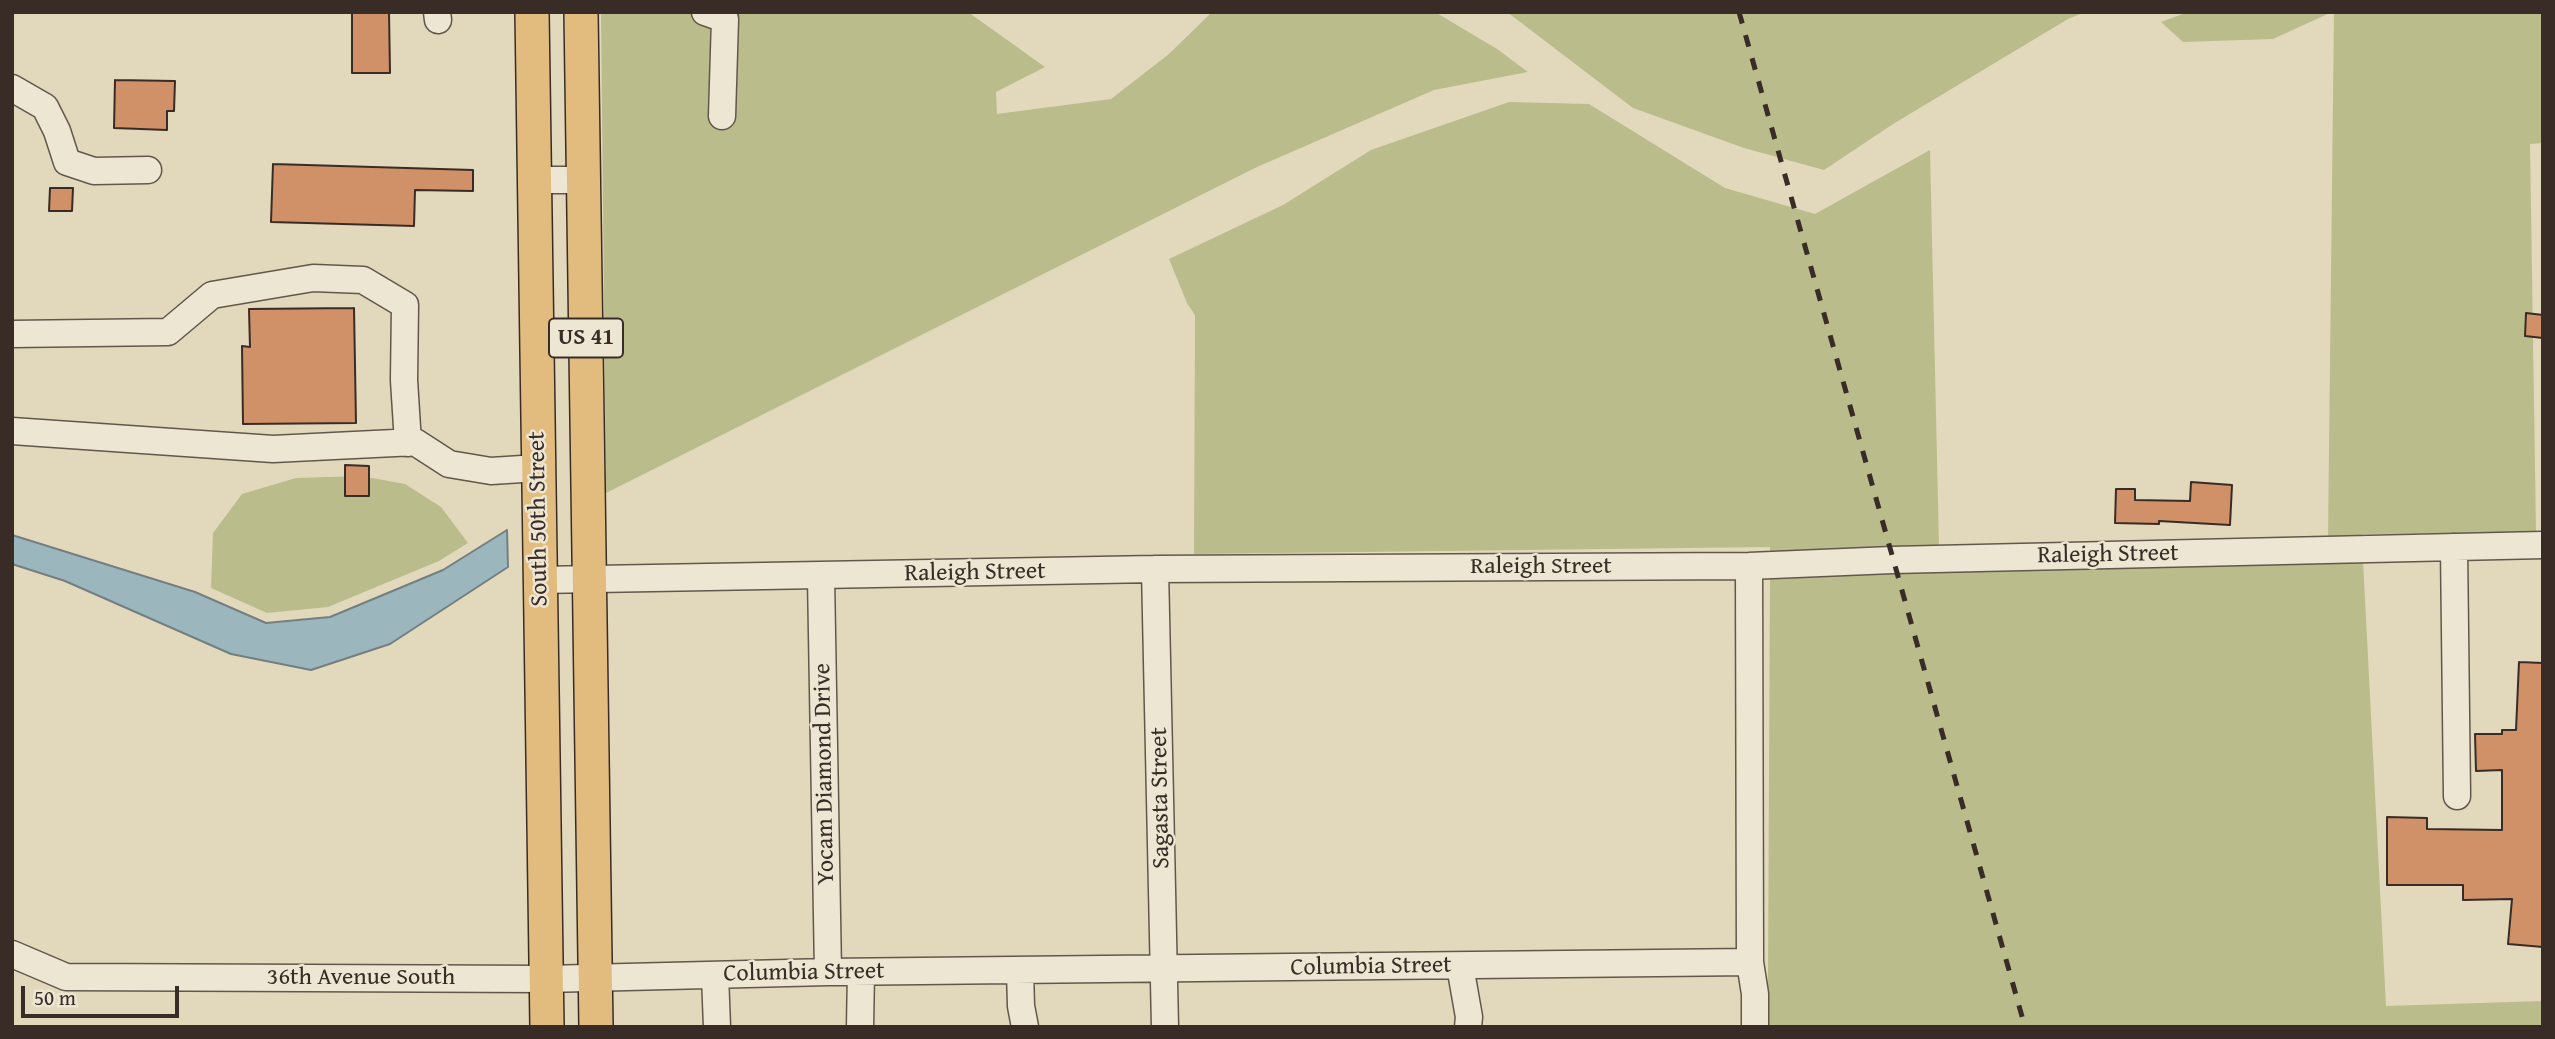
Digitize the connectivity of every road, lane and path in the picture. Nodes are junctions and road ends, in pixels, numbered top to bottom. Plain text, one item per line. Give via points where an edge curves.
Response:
1 (531, 12) edge
2 (581, 12) edge
3 (705, 12) edge
4 (12, 88) edge
5 (722, 116) dead end
6 (148, 170) dead end
7 (534, 180) junction
8 (584, 180) junction
9 (12, 334) edge
10 (12, 431) edge
11 (408, 443) junction
12 (538, 468) junction
13 (2543, 545) edge
14 (2454, 547) junction
15 (1749, 566) junction
16 (1155, 569) junction
17 (821, 577) junction
18 (540, 580) junction
19 (590, 580) junction
20 (2457, 796) dead end
21 (12, 954) edge
22 (1750, 962) junction
23 (1460, 966) junction
24 (1165, 970) junction
25 (1020, 971) junction
26 (828, 972) junction
27 (861, 972) junction
28 (715, 975) junction
29 (596, 977) junction
30 (546, 979) junction
31 (547, 1027) edge
32 (596, 1027) edge
33 (717, 1027) edge
34 (860, 1027) edge
35 (1025, 1027) edge
36 (1165, 1027) edge
37 (1468, 1027) edge
38 (1755, 1027) edge

1 - 7 main road, South 50th Street / US 41
2 - 8 main road, South 50th Street / US 41
3 - 5 street via 725,19
4 - 6 street via 45,107 67,162 94,171
7 - 8 street
7 - 12 main road, South 50th Street / US 41
8 - 19 main road, South 50th Street / US 41
9 - 11 street via 168,332 212,295 313,278 363,280 405,305
10 - 11 street via 273,449
11 - 12 street via 415,442 449,464 491,471
12 - 18 main road, South 50th Street / US 41
13 - 14 street, Raleigh Street
14 - 15 street, Raleigh Street
14 - 20 street
15 - 16 street, Raleigh Street
15 - 22 street
16 - 17 street, Raleigh Street
16 - 24 street, Sagasta Street
17 - 19 street, Raleigh Street
17 - 26 street, Yocam Diamond Drive
18 - 19 street, Raleigh Street
18 - 30 main road, South 50th Street / US 41
19 - 29 main road, South 50th Street / US 41
21 - 30 street, 36th Avenue South via 66,977
22 - 23 street, Columbia Street
22 - 38 street
23 - 24 street, Columbia Street
23 - 37 street
24 - 25 street, Columbia Street
24 - 36 street, Sagasta Street
25 - 27 street, Columbia Street
25 - 35 street
26 - 27 street, Columbia Street
26 - 28 street, Columbia Street
27 - 34 street
28 - 29 street, Columbia Street
28 - 33 street
29 - 30 street, 36th Avenue South
29 - 32 main road, South 50th Street / US 41
30 - 31 main road, South 50th Street / US 41

